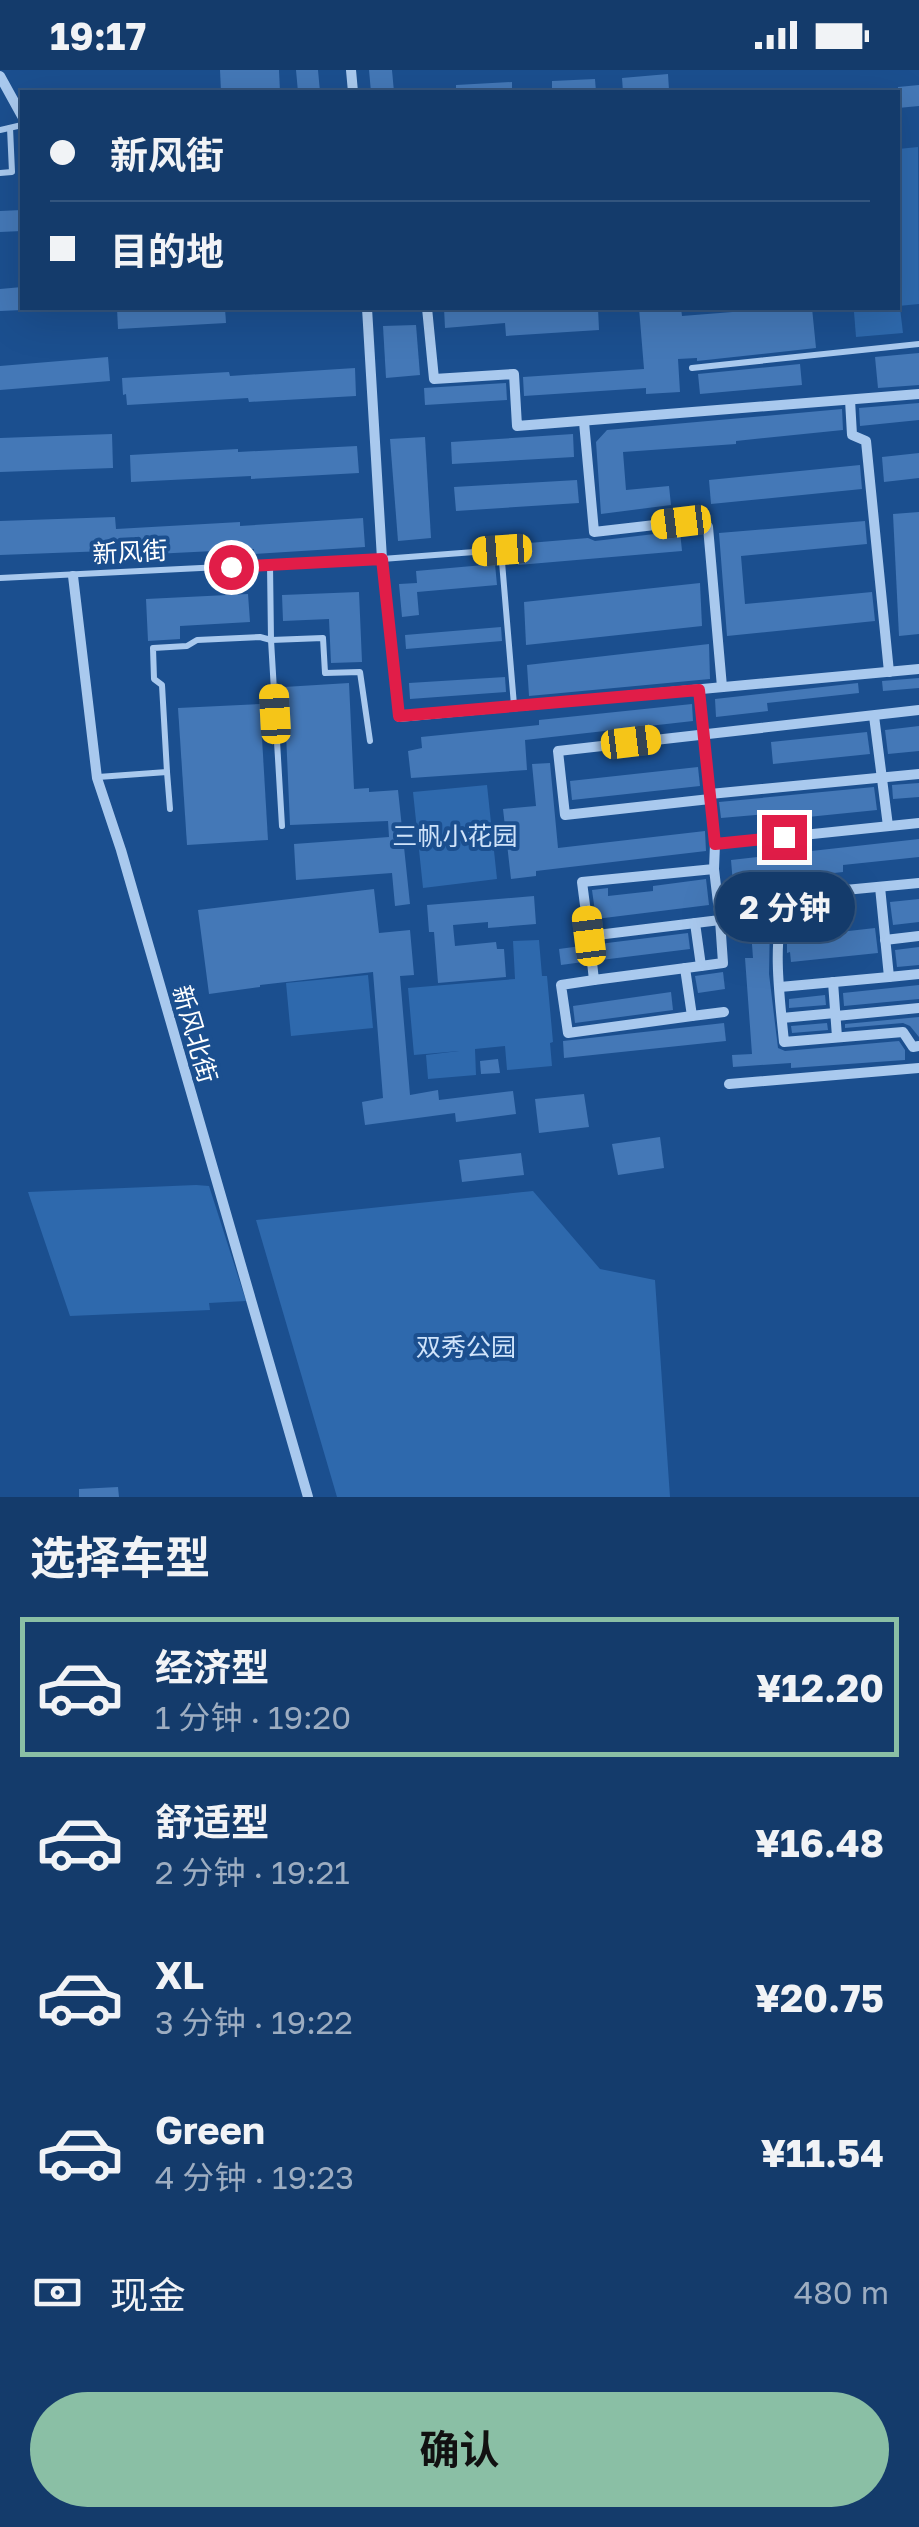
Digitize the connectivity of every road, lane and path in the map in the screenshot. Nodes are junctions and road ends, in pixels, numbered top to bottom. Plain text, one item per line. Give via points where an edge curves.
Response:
1 (0, 76) edge
2 (20, 112) edge
3 (20, 126) edge
4 (10, 128) junction
5 (0, 130) edge
6 (0, 173) edge
7 (367, 310) edge
8 (427, 310) edge
9 (919, 344) edge
10 (692, 368) dead end
11 (919, 394) edge
12 (850, 400) junction
13 (584, 422) junction
14 (382, 559) junction
15 (270, 565) junction
16 (73, 576) junction
17 (0, 578) edge
18 (270, 640) junction
19 (919, 669) edge
20 (889, 672) junction
21 (722, 688) junction
22 (699, 690) junction
23 (514, 706) junction
24 (919, 710) edge
25 (874, 716) junction
26 (704, 734) junction
27 (370, 741) dead end
28 (167, 772) junction
29 (919, 774) edge
30 (97, 778) junction
31 (882, 778) junction
32 (710, 796) junction
33 (170, 809) dead end
34 (919, 823) edge
35 (282, 826) dead end
36 (888, 826) junction
37 (715, 844) junction
38 (714, 869) junction
39 (919, 883) edge
40 (880, 887) junction
41 (720, 920) junction
42 (695, 923) junction
43 (589, 936) junction
44 (919, 936) edge
45 (885, 940) junction
46 (701, 966) junction
47 (685, 968) junction
48 (919, 974) edge
49 (889, 977) junction
50 (594, 980) junction
51 (833, 982) junction
52 (780, 987) junction
53 (919, 1008) edge
54 (724, 1012) dead end
55 (836, 1015) junction
56 (692, 1016) junction
57 (782, 1018) junction
58 (837, 1038) junction
59 (919, 1046) edge
60 (919, 1068) edge
61 (729, 1084) dead end
62 (308, 1497) edge

1 - 2 street
3 - 4 lane
4 - 5 lane
4 - 6 lane via 12,172
7 - 14 street
8 - 13 street via 434,379 514,374 517,426
9 - 10 lane
11 - 12 street
12 - 13 street
12 - 20 street via 852,435 866,440
13 - 21 street via 594,532 681,522 708,527
14 - 15 lane, 新风街
14 - 23 street via 399,716
14 - 23 lane, 新风街 via 502,550
15 - 16 lane, 新风街
15 - 18 lane
16 - 17 lane, 新风街
16 - 30 street, 新风北街
18 - 27 lane via 323,638 325,673 360,672
18 - 28 lane via 153,648
18 - 35 lane
19 - 20 street
20 - 21 street
21 - 22 street
22 - 23 street
22 - 26 street
24 - 25 street
25 - 26 street
25 - 31 street
26 - 32 street
26 - 32 street via 558,750 565,814
28 - 30 lane
28 - 33 lane
29 - 31 street
30 - 62 street, 新风北街
31 - 32 street
31 - 36 street
32 - 37 street
34 - 36 street
36 - 37 street
37 - 38 street
38 - 41 street
38 - 43 street via 582,882
39 - 40 street
40 - 45 street
40 - 52 street via 803,894 791,901 778,939
41 - 42 street
41 - 46 street via 723,963
42 - 43 street
42 - 46 street
43 - 50 street
44 - 45 street
45 - 49 street
46 - 47 street
47 - 50 street
47 - 56 street
48 - 49 street
49 - 51 street
50 - 56 street via 561,984 568,1033
51 - 52 street
51 - 55 street
52 - 57 street
53 - 55 street
54 - 56 street
55 - 57 street
55 - 58 street
57 - 58 street via 784,1042
58 - 59 street via 903,1032
60 - 61 street

